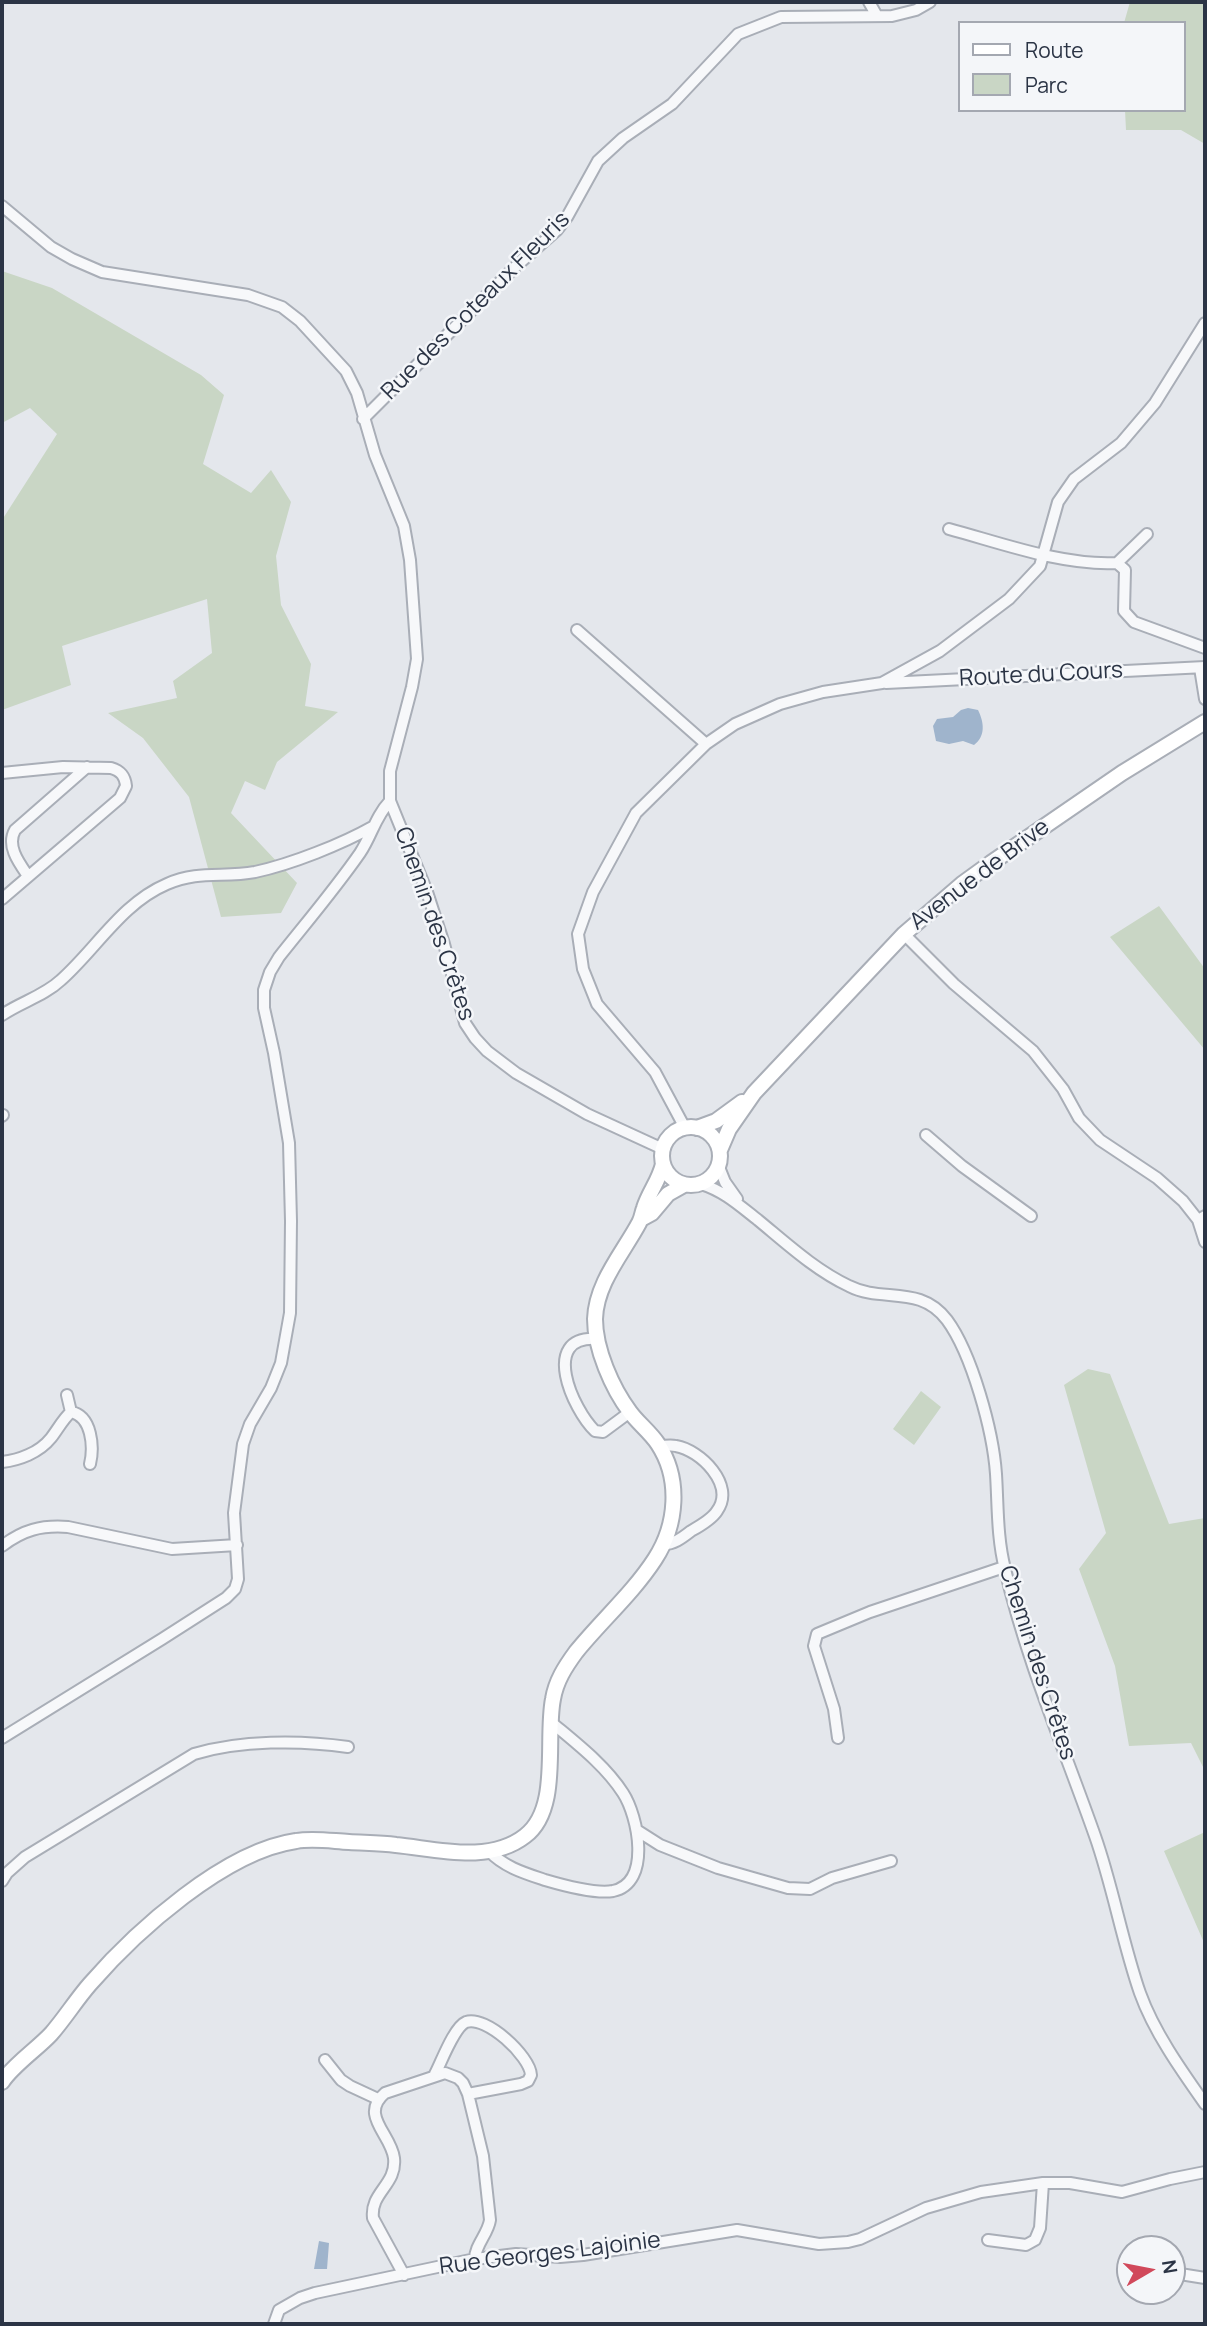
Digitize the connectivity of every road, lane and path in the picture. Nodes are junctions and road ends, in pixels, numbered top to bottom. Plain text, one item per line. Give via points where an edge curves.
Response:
1 (869, 2) edge
2 (930, 2) edge
3 (877, 16) junction
4 (2, 206) edge
5 (1205, 323) edge
6 (363, 419) junction
7 (950, 529) dead end
8 (1147, 534) dead end
9 (1045, 554) junction
10 (1117, 563) junction
11 (577, 630) dead end
12 (1205, 648) edge
13 (1203, 668) edge
14 (882, 683) junction
15 (1205, 699) edge
16 (1205, 722) edge
17 (706, 744) junction
18 (87, 768) junction
19 (2, 774) edge
20 (390, 801) junction
21 (374, 826) junction
22 (28, 876) junction
23 (2, 899) edge
24 (904, 934) junction
25 (2, 1015) edge
26 (754, 1093) junction
27 (691, 1128) junction
28 (926, 1135) dead end
29 (663, 1149) junction
30 (720, 1150) junction
31 (663, 1164) junction
32 (719, 1167) junction
33 (701, 1184) junction
34 (684, 1185) junction
35 (740, 1205) junction
36 (1031, 1216) dead end
37 (1202, 1218) edge
38 (641, 1219) junction
39 (1205, 1242) edge
40 (597, 1339) junction
41 (66, 1395) dead end
42 (72, 1412) junction
43 (630, 1412) junction
44 (659, 1446) junction
45 (2, 1462) edge
46 (90, 1464) dead end
47 (662, 1544) junction
48 (237, 1545) junction
49 (2, 1546) edge
50 (1004, 1567) junction
51 (551, 1722) junction
52 (2, 1738) edge
53 (838, 1738) dead end
54 (348, 1747) dead end
55 (638, 1831) junction
56 (489, 1851) junction
57 (891, 1861) dead end
58 (2, 1881) edge
59 (325, 2060) dead end
60 (435, 2074) junction
61 (2, 2082) edge
62 (468, 2094) junction
63 (378, 2099) junction
64 (1205, 2104) edge
65 (1205, 2172) edge
66 (1043, 2183) junction
67 (988, 2240) dead end
68 (475, 2259) junction
69 (404, 2275) junction
70 (1186, 2275) edge
71 (1205, 2278) edge
72 (274, 2324) edge

1 - 3 street
2 - 3 street, Rue des Coteaux Fleuris via 916,10
3 - 6 street, Rue des Coteaux Fleuris via 781,17 738,34 672,104 598,161 557,230
4 - 6 street, Chemin des Crêtes via 51,247 102,272 248,295 282,307 346,371
5 - 9 street via 1155,403 1121,443 1074,480 1058,502
6 - 20 street, Chemin des Crêtes via 404,526 410,560 417,660 390,771
7 - 9 street
8 - 10 street
9 - 10 street via 1096,564
9 - 14 street, Route du Cours via 1040,566 1009,599 940,650
10 - 12 street via 1125,570 1124,611 1134,622
11 - 17 street
13 - 14 street, Route du Cours
13 - 15 street, Route du Cours
14 - 17 street, Route du Cours via 780,704 735,724
16 - 24 street, Avenue de Brive via 990,863
17 - 27 street, Route du Cours via 636,813 593,892 578,934 583,969 597,1004 655,1072
18 - 19 street
18 - 22 street via 12,835 14,850
18 - 22 street via 118,770 126,781 124,793
20 - 21 street
20 - 29 street, Chemin des Crêtes via 427,892 459,1008 475,1038 516,1073 587,1114
21 - 25 street via 286,863 254,872 186,876 163,886 130,908 60,982
21 - 48 street via 350,868 279,957 264,990 289,1143 290,1313 281,1363 243,1444 234,1513
22 - 23 street
24 - 26 street, Avenue de Brive
24 - 37 street via 954,985 1033,1051 1079,1118 1100,1140 1157,1178
26 - 27 street via 716,1121
26 - 30 street
27 - 29 street via 675,1132
27 - 30 street via 708,1132
28 - 36 street
29 - 31 street
30 - 32 street
31 - 34 street via 671,1177
31 - 38 street
32 - 33 street
32 - 35 street, Chemin des Crêtes
33 - 34 street
33 - 35 street, Chemin des Crêtes
34 - 38 street
35 - 50 street, Chemin des Crêtes via 851,1288 908,1296 929,1304 946,1318 970,1364 990,1440
37 - 39 street
38 - 40 street via 600,1296
40 - 43 street via 604,1365
40 - 43 street via 576,1341 566,1353 568,1384 595,1432 603,1432
41 - 42 street
42 - 45 street via 33,1452
42 - 46 street via 85,1418 88,1426
43 - 44 street
44 - 47 street via 674,1491 671,1523
44 - 47 street via 692,1452 710,1468 722,1489 718,1511 670,1544
47 - 51 street via 649,1567 564,1669 552,1700
48 - 49 street via 172,1549 52,1525 19,1534
48 - 52 street via 239,1579 226,1598
50 - 53 street via 817,1634 814,1646
50 - 64 street, Chemin des Crêtes via 1034,1669 1112,1889 1140,1993
51 - 55 street via 611,1777 635,1815
51 - 56 street via 547,1792 537,1822 526,1835
54 - 58 street via 314,1742 212,1748 194,1754 25,1857
55 - 56 street via 638,1863 632,1877 624,1887 612,1891 559,1884 524,1873
55 - 57 street via 718,1868 788,1888 810,1889
56 - 61 street via 298,1840 243,1858 146,1927
59 - 63 street via 341,2080
60 - 62 street via 458,2078
60 - 62 street via 453,2038 469,2021 508,2039 528,2064 528,2081
60 - 63 street
62 - 68 street via 483,2157 490,2220
63 - 69 street via 375,2115 395,2164 389,2183 375,2199 373,2218
65 - 66 street, Rue Georges Lajoinie via 1122,2192 1085,2184
66 - 67 street via 1035,2240 1026,2245
66 - 68 street, Rue Georges Lajoinie via 952,2199 848,2242 819,2244 737,2230 583,2255
68 - 69 street, Rue Georges Lajoinie
69 - 72 street, Rue Georges Lajoinie via 300,2298 279,2310
70 - 71 street

